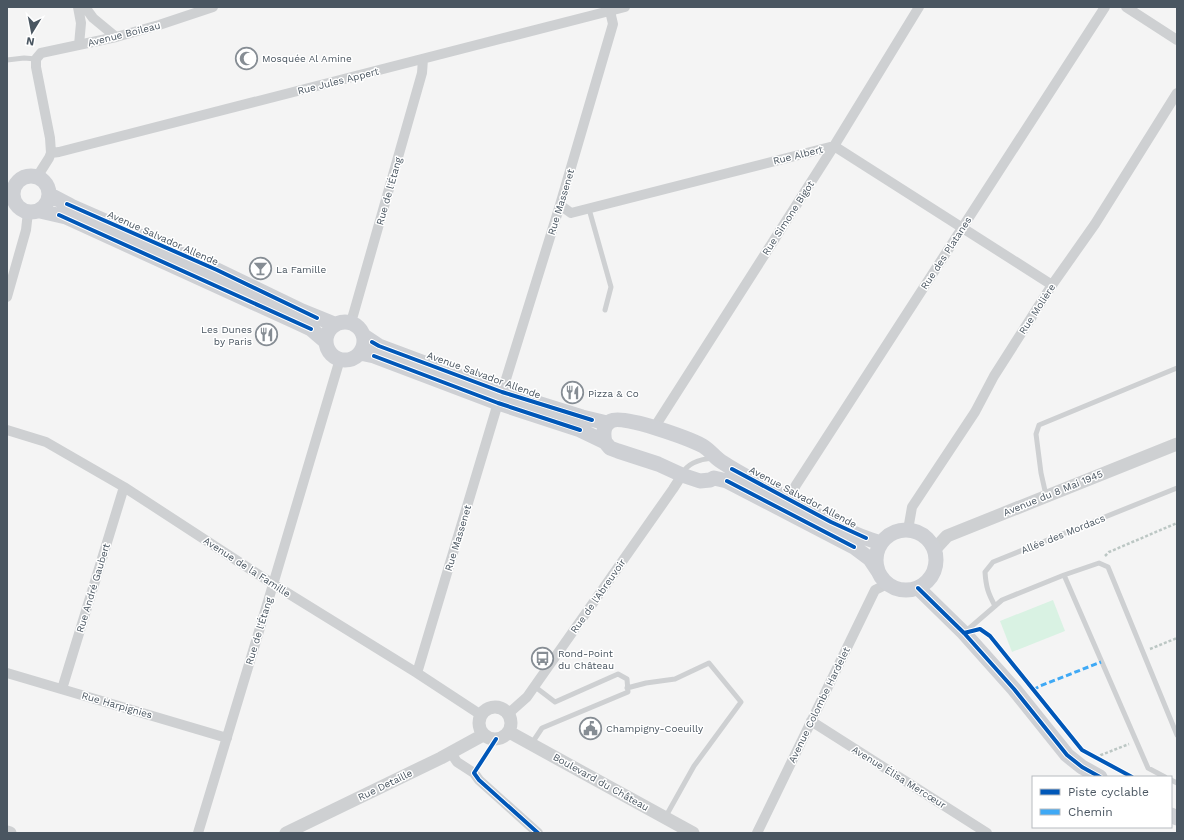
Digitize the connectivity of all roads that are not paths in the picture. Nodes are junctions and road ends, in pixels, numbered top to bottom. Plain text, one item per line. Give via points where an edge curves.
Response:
1 (78, 7) edge
2 (84, 7) edge
3 (213, 7) edge
4 (625, 7) edge
5 (919, 7) edge
6 (1105, 7) edge
7 (1126, 7) edge
8 (610, 11) junction
9 (116, 37) junction
10 (1177, 40) edge
11 (79, 45) junction
12 (36, 59) junction
13 (423, 59) junction
14 (7, 60) edge
15 (1177, 93) edge
16 (834, 146) junction
17 (50, 153) junction
18 (38, 177) junction
19 (11, 186) edge
20 (50, 195) junction
21 (560, 205) junction
22 (589, 208) junction
23 (34, 212) junction
24 (962, 228) junction
25 (1052, 285) junction
26 (7, 297) edge
27 (604, 310) dead end
28 (350, 322) junction
29 (334, 324) junction
30 (364, 336) junction
31 (326, 341) junction
32 (360, 353) junction
33 (340, 359) junction
34 (1177, 368) edge
35 (500, 397) junction
36 (607, 424) junction
37 (654, 428) junction
38 (7, 430) edge
39 (605, 442) junction
40 (1177, 444) edge
41 (719, 459) junction
42 (682, 475) junction
43 (714, 478) junction
44 (124, 487) junction
45 (1177, 488) edge
46 (1046, 495) junction
47 (789, 499) junction
48 (908, 530) junction
49 (881, 543) junction
50 (935, 549) junction
51 (878, 571) junction
52 (1064, 575) junction
53 (273, 584) junction
54 (887, 584) junction
55 (918, 588) junction
56 (995, 606) junction
57 (964, 633) junction
58 (7, 673) edge
59 (417, 673) junction
60 (534, 686) junction
61 (628, 688) junction
62 (62, 689) junction
63 (509, 713) junction
64 (481, 715) junction
65 (811, 721) junction
66 (509, 732) junction
67 (483, 735) junction
68 (1177, 735) edge
69 (227, 738) junction
70 (532, 744) junction
71 (451, 752) junction
72 (1098, 776) edge
73 (1163, 776) edge
74 (665, 817) junction
75 (198, 833) edge
76 (286, 833) edge
77 (538, 833) edge
78 (693, 833) edge
79 (757, 833) edge
80 (988, 833) edge

1 - 11 street via 81,23
2 - 9 street
3 - 9 street, Avenue Boileau
4 - 8 street, Rue Jules Appert
5 - 16 street, Rue Simone Bigot
6 - 24 street, Rue des Platanes
7 - 10 street
8 - 13 street, Rue Jules Appert
8 - 21 street, Rue Massenet via 613,24
9 - 11 street, Avenue Boileau
11 - 12 street, Avenue Boileau via 40,53
12 - 14 lane
12 - 17 street via 50,138
13 - 17 street, Rue Jules Appert
13 - 28 street, Rue de l'Étang via 422,72
15 - 25 street, Rue Molière via 1095,224
16 - 22 street, Rue Albert
16 - 24 street, Rue Albert
16 - 37 street, Rue Simone Bigot
17 - 18 street
18 - 19 main road via 27,176
18 - 20 main road via 46,184
19 - 23 main road via 13,199 18,208
20 - 23 main road via 47,204
20 - 29 main road, Avenue Salvador Allende
21 - 22 street, Rue Albert via 571,213
21 - 35 street, Rue Massenet
22 - 27 lane via 610,287
23 - 26 street via 26,230
23 - 31 main road via 66,218 311,329
24 - 25 street, Rue Albert
24 - 47 street, Rue des Platanes
25 - 48 street, Rue Molière via 994,376 975,412 912,508
28 - 29 main road, Avenue Salvador Allende
28 - 30 main road, Avenue Salvador Allende via 359,327
29 - 31 main road via 326,335
30 - 32 main road
30 - 35 main road, Avenue Salvador Allende via 379,346
31 - 33 main road via 330,352
32 - 33 main road via 351,359
32 - 35 main road, Avenue Salvador Allende
33 - 53 street, Rue de l'Étang
34 - 46 lane via 1039,425 1036,434
35 - 36 main road, Avenue Salvador Allende
35 - 39 main road, Avenue Salvador Allende
35 - 59 street, Rue Massenet
36 - 37 main road, Avenue Salvador Allende via 611,420 621,420
36 - 39 main road via 603,435
37 - 41 main road, Avenue Salvador Allende via 702,446
38 - 44 street, Avenue de la Famille via 46,442
39 - 42 main road, Avenue Salvador Allende via 610,448
40 - 46 street, Avenue du 8 Mai 1945
41 - 42 lane via 692,463
41 - 43 main road via 720,470
41 - 47 main road, Avenue Salvador Allende via 732,469
42 - 43 main road, Avenue Salvador Allende via 700,481
42 - 60 street, Rue de l'Abreuvoir
43 - 51 main road, Avenue Salvador Allende via 727,481 854,547 870,559
44 - 53 street, Avenue de la Famille
44 - 62 street, Rue André Gaubert
45 - 56 lane, Allée des Mordacs via 993,562 985,572 985,579 988,594
46 - 50 street, Avenue du 8 Mai 1945 via 947,536
47 - 49 main road, Avenue Salvador Allende via 860,536
48 - 49 main road via 893,533
48 - 50 main road via 924,536
49 - 51 main road via 876,561
50 - 55 main road via 937,558 934,572 926,583
51 - 54 main road
52 - 56 lane via 1002,600
52 - 68 lane via 1099,563 1108,567
52 - 73 lane via 1148,768
53 - 59 street, Avenue de la Famille
53 - 69 street, Rue de l'Étang
54 - 55 main road via 902,590
54 - 65 street, Avenue Colombe Hardelet via 875,590
55 - 57 main road
56 - 57 lane
57 - 72 main road via 1014,689 1067,755
58 - 62 street, Rue Harpignies
59 - 64 street, Avenue de la Famille
60 - 61 lane via 555,702 618,674 628,679
60 - 63 street, Rue de l'Abreuvoir
61 - 70 lane via 628,692 542,728
61 - 74 lane via 676,679 709,662 741,702 694,766
62 - 69 street, Rue Harpignies
63 - 64 street via 498,706 485,710
63 - 66 street
64 - 67 street via 478,722
65 - 79 street, Avenue Colombe Hardelet
65 - 80 street, Avenue Élisa Mercœur
66 - 67 street via 496,740
66 - 70 street, Boulevard du Château
67 - 71 street, Rue Detaille
69 - 75 street, Rue de l'Étang
70 - 74 street, Boulevard du Château
71 - 76 street, Rue Detaille
71 - 77 street via 458,762 474,773
74 - 78 street, Boulevard du Château

